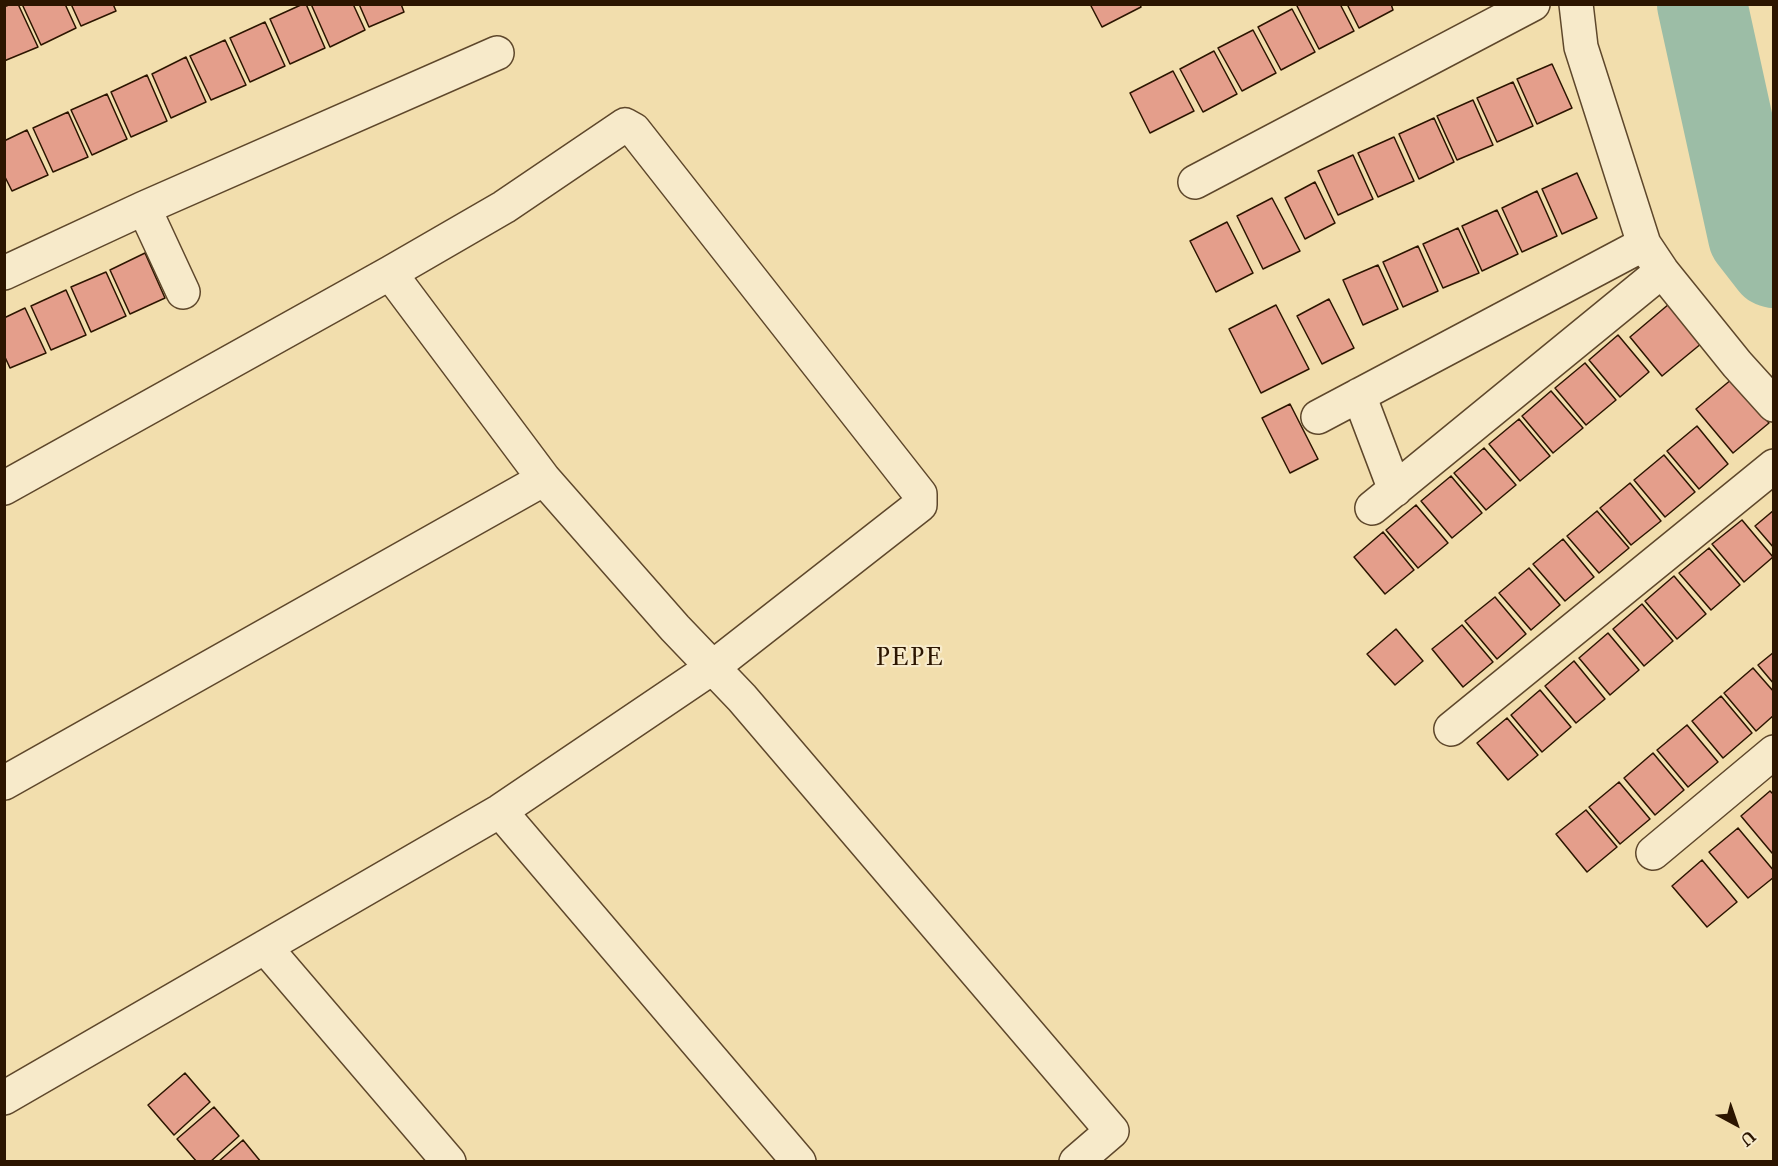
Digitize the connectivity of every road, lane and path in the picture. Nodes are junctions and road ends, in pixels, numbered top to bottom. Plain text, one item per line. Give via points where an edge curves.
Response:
1 (1533, 4) edge
2 (1576, 4) edge
3 (497, 53) dead end
4 (1195, 182) dead end
5 (144, 208) junction
6 (1644, 244) junction
7 (1662, 271) junction
8 (4, 273) edge
9 (390, 273) junction
10 (183, 292) dead end
11 (1359, 395) junction
12 (1773, 405) edge
13 (1318, 417) dead end
14 (1773, 466) edge
15 (544, 479) junction
16 (4, 488) edge
17 (713, 667) junction
18 (1451, 729) dead end
19 (1773, 752) edge
20 (4, 783) edge
21 (500, 811) junction
22 (1653, 853) dead end
23 (265, 947) junction
24 (4, 1098) edge
25 (449, 1161) edge
26 (799, 1161) edge
27 (1076, 1161) edge

1 - 4 street
2 - 6 street via 1581,47
3 - 5 street
5 - 8 street
5 - 10 street
6 - 7 street
6 - 11 street
7 - 11 street via 1384,499
7 - 12 street
9 - 15 street
9 - 16 street
9 - 17 street via 504,207 625,125 634,130 921,494 920,505
11 - 13 street
14 - 18 street
15 - 17 street
15 - 20 street
17 - 21 street
17 - 27 street via 1112,1131
19 - 22 street
21 - 23 street
21 - 26 street
23 - 24 street
23 - 25 street

